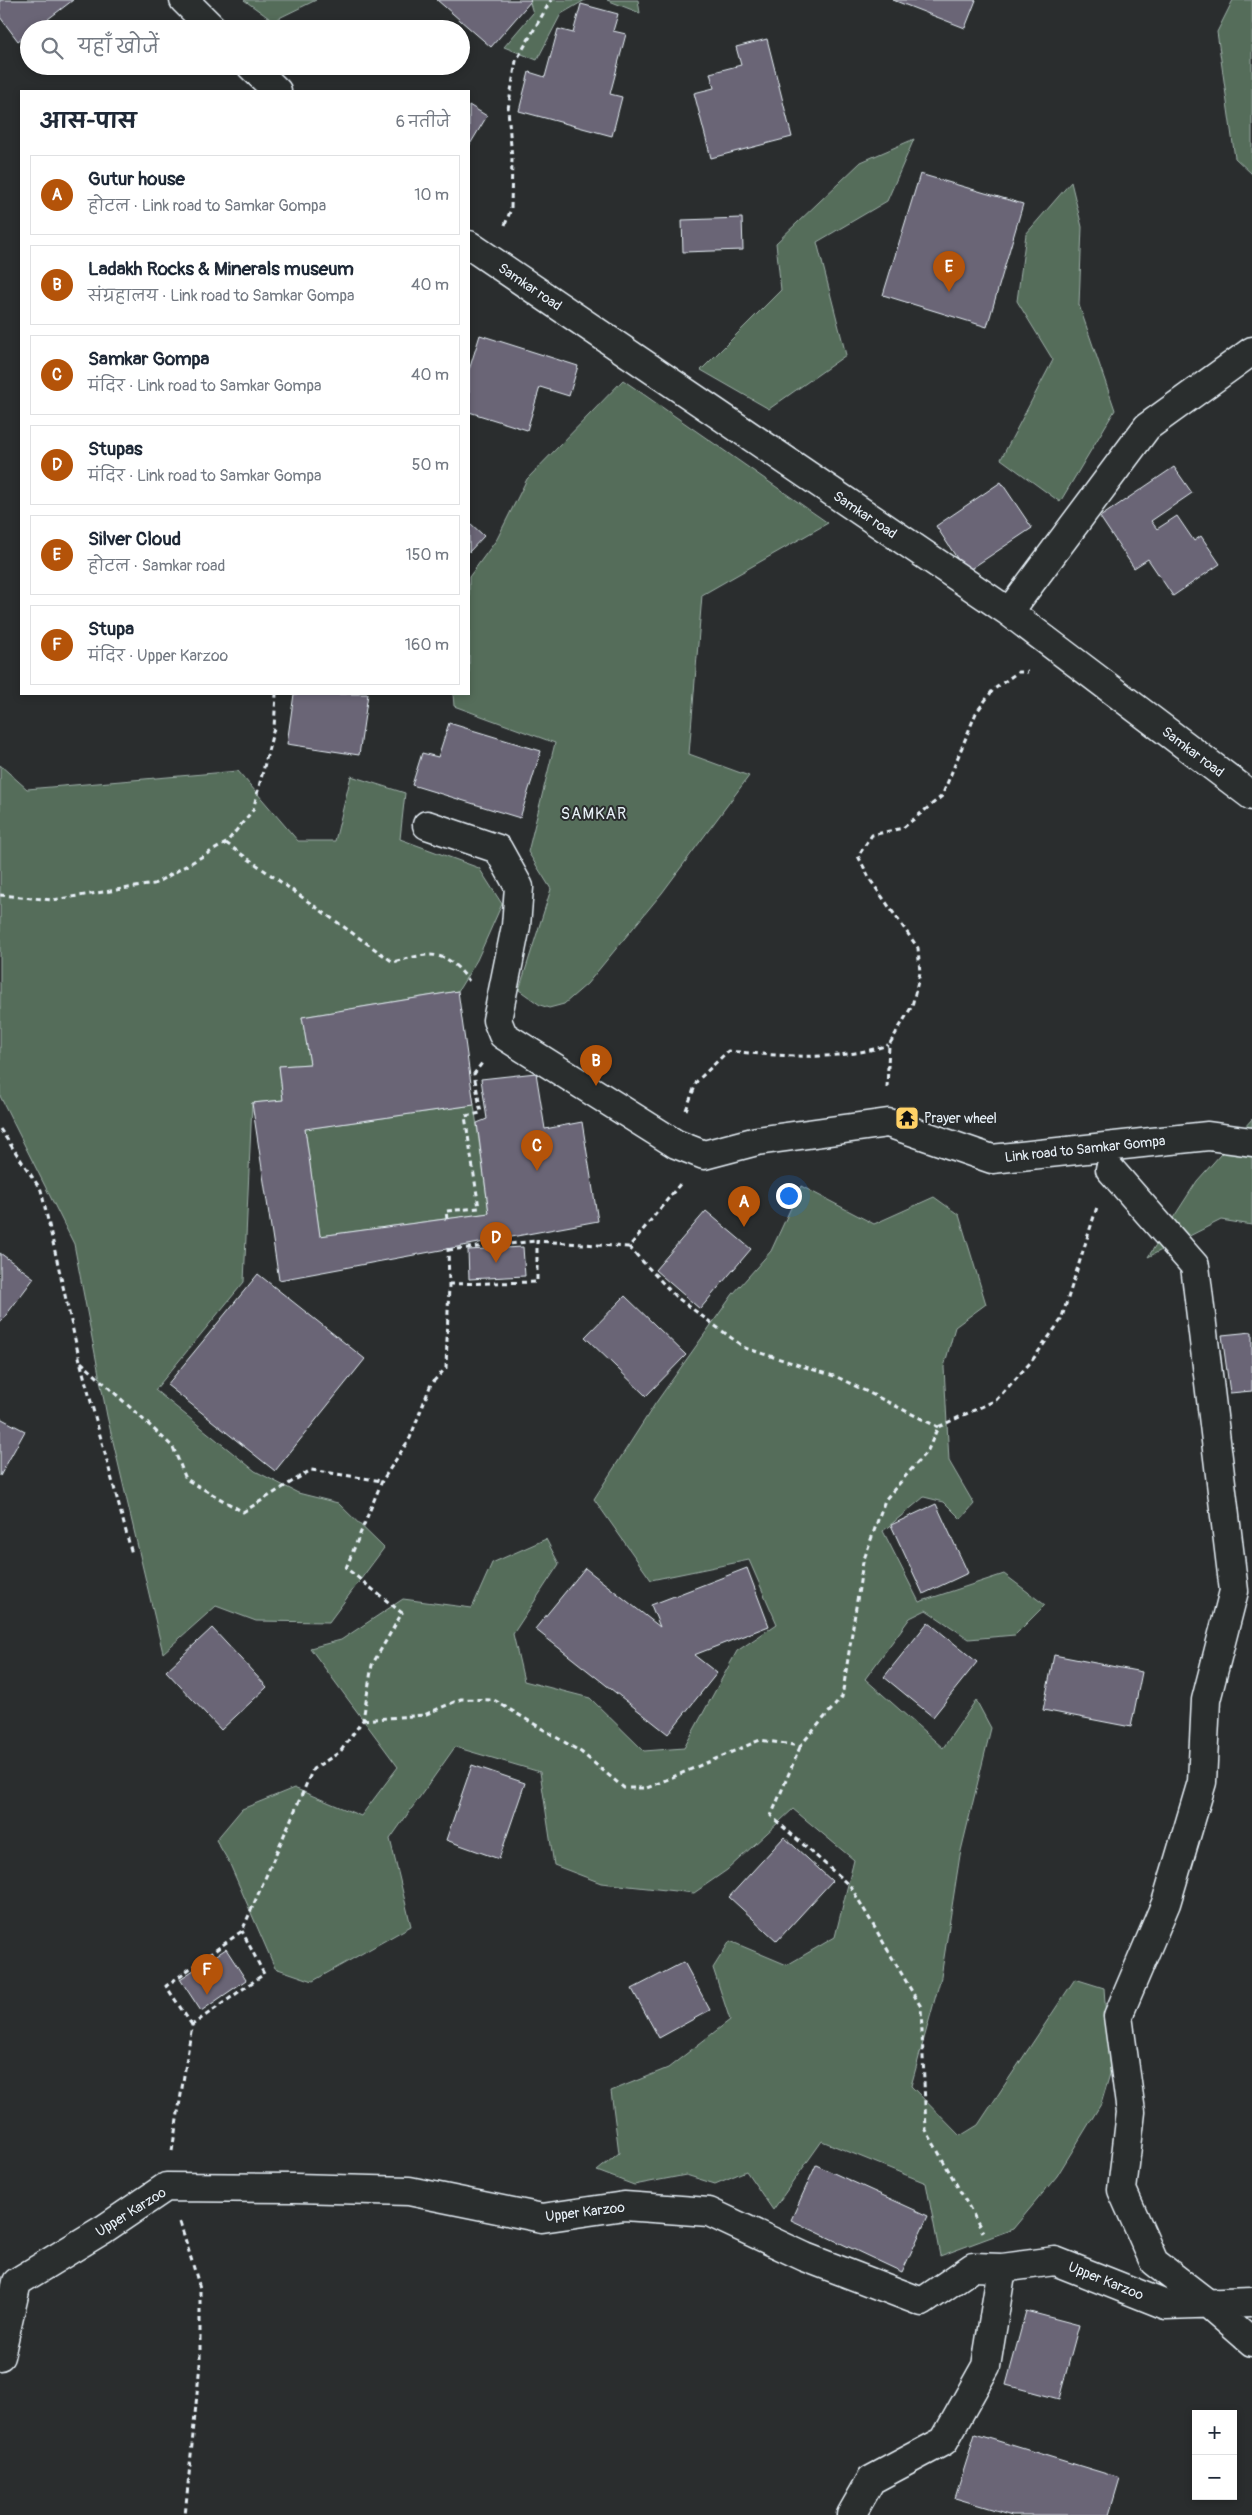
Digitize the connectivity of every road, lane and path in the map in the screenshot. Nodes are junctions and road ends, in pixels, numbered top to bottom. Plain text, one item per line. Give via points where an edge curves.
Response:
1 (184, 0) edge
2 (551, 0) edge
3 (204, 20) edge
4 (260, 75) edge
5 (276, 90) edge
6 (470, 246) edge
7 (491, 261) junction
8 (1252, 351) edge
9 (1009, 612) junction
10 (1063, 654) junction
11 (276, 695) edge
12 (1252, 796) edge
13 (427, 825) dead end
14 (226, 843) junction
15 (0, 895) edge
16 (500, 1027) junction
17 (889, 1045) junction
18 (888, 1123) junction
19 (0, 1129) edge
20 (1252, 1142) edge
21 (676, 1144) junction
22 (704, 1155) junction
23 (1110, 1169) joint
24 (447, 1219) dead end
25 (537, 1241) junction
26 (629, 1247) junction
27 (449, 1284) junction
28 (80, 1361) junction
29 (938, 1427) junction
30 (382, 1481) junction
31 (132, 1554) dead end
32 (363, 1720) junction
33 (800, 1746) junction
34 (242, 1931) junction
35 (192, 2025) junction
36 (166, 2187) junction
37 (1002, 2268) junction
38 (1252, 2302) edge
39 (1207, 2303) junction
40 (1252, 2342) edge
41 (0, 2356) edge
42 (185, 2515) edge
43 (851, 2515) edge

1 - 3 street
2 - 7 path via 516,61 508,109 512,159 510,209
4 - 5 street
6 - 7 street, Samkar road
7 - 9 street, Samkar road
8 - 9 street via 1147,427
9 - 10 street, Samkar road
10 - 12 street, Samkar road
10 - 17 path via 1059,670 1050,673 1018,672 993,690 976,714 942,796 903,828 872,835 858,856 871,881 918,948 920,973 912,1006
11 - 14 path via 274,728 253,810
13 - 16 street via 498,848 519,887
14 - 15 path via 154,884 53,900
14 - 16 path via 393,962 430,953 457,964
16 - 21 street
16 - 24 path via 474,1074 481,1113 466,1116 479,1208 446,1211
17 - 18 path
17 - 21 path via 861,1054 818,1057 728,1051 697,1081
18 - 20 street, Link road to Samkar Gompa via 992,1159 1208,1136
18 - 22 street, Link road to Samkar Gompa via 757,1141
19 - 28 path via 41,1190
21 - 22 street
22 - 26 path
23 - 29 path via 1061,1320 1031,1362 996,1400
23 - 39 street via 1195,1266 1234,1591 1206,1700 1202,1782 1166,1903 1118,2016 1131,2112 1122,2190 1154,2262
25 - 26 path
25 - 27 path via 448,1249
25 - 27 path via 537,1282
26 - 29 path via 675,1296 745,1348 837,1377
27 - 30 path via 446,1368 431,1384 410,1438
28 - 30 path via 173,1447 186,1479 243,1512 311,1470
28 - 31 path
29 - 33 path via 928,1450 885,1500 863,1562 842,1697
30 - 32 path via 346,1568 402,1613 372,1665
32 - 33 path via 424,1715 461,1699 494,1700 581,1752 624,1788 647,1788 760,1740
32 - 34 path via 340,1752 313,1769
33 - 37 path via 771,1816 852,1887 921,2007 926,2130
34 - 35 path via 264,1974
34 - 35 path via 166,1986
35 - 36 path
36 - 37 street, Upper Karzoo via 409,2191 542,2218 624,2206 709,2212 805,2257 922,2302 973,2267
36 - 41 street, Upper Karzoo via 17,2282
36 - 42 path via 185,2234 200,2288 200,2364
37 - 39 street, Upper Karzoo via 1055,2261 1166,2304
37 - 43 street via 986,2366 944,2441 871,2480
38 - 39 street, Upper Karzoo
39 - 40 street

